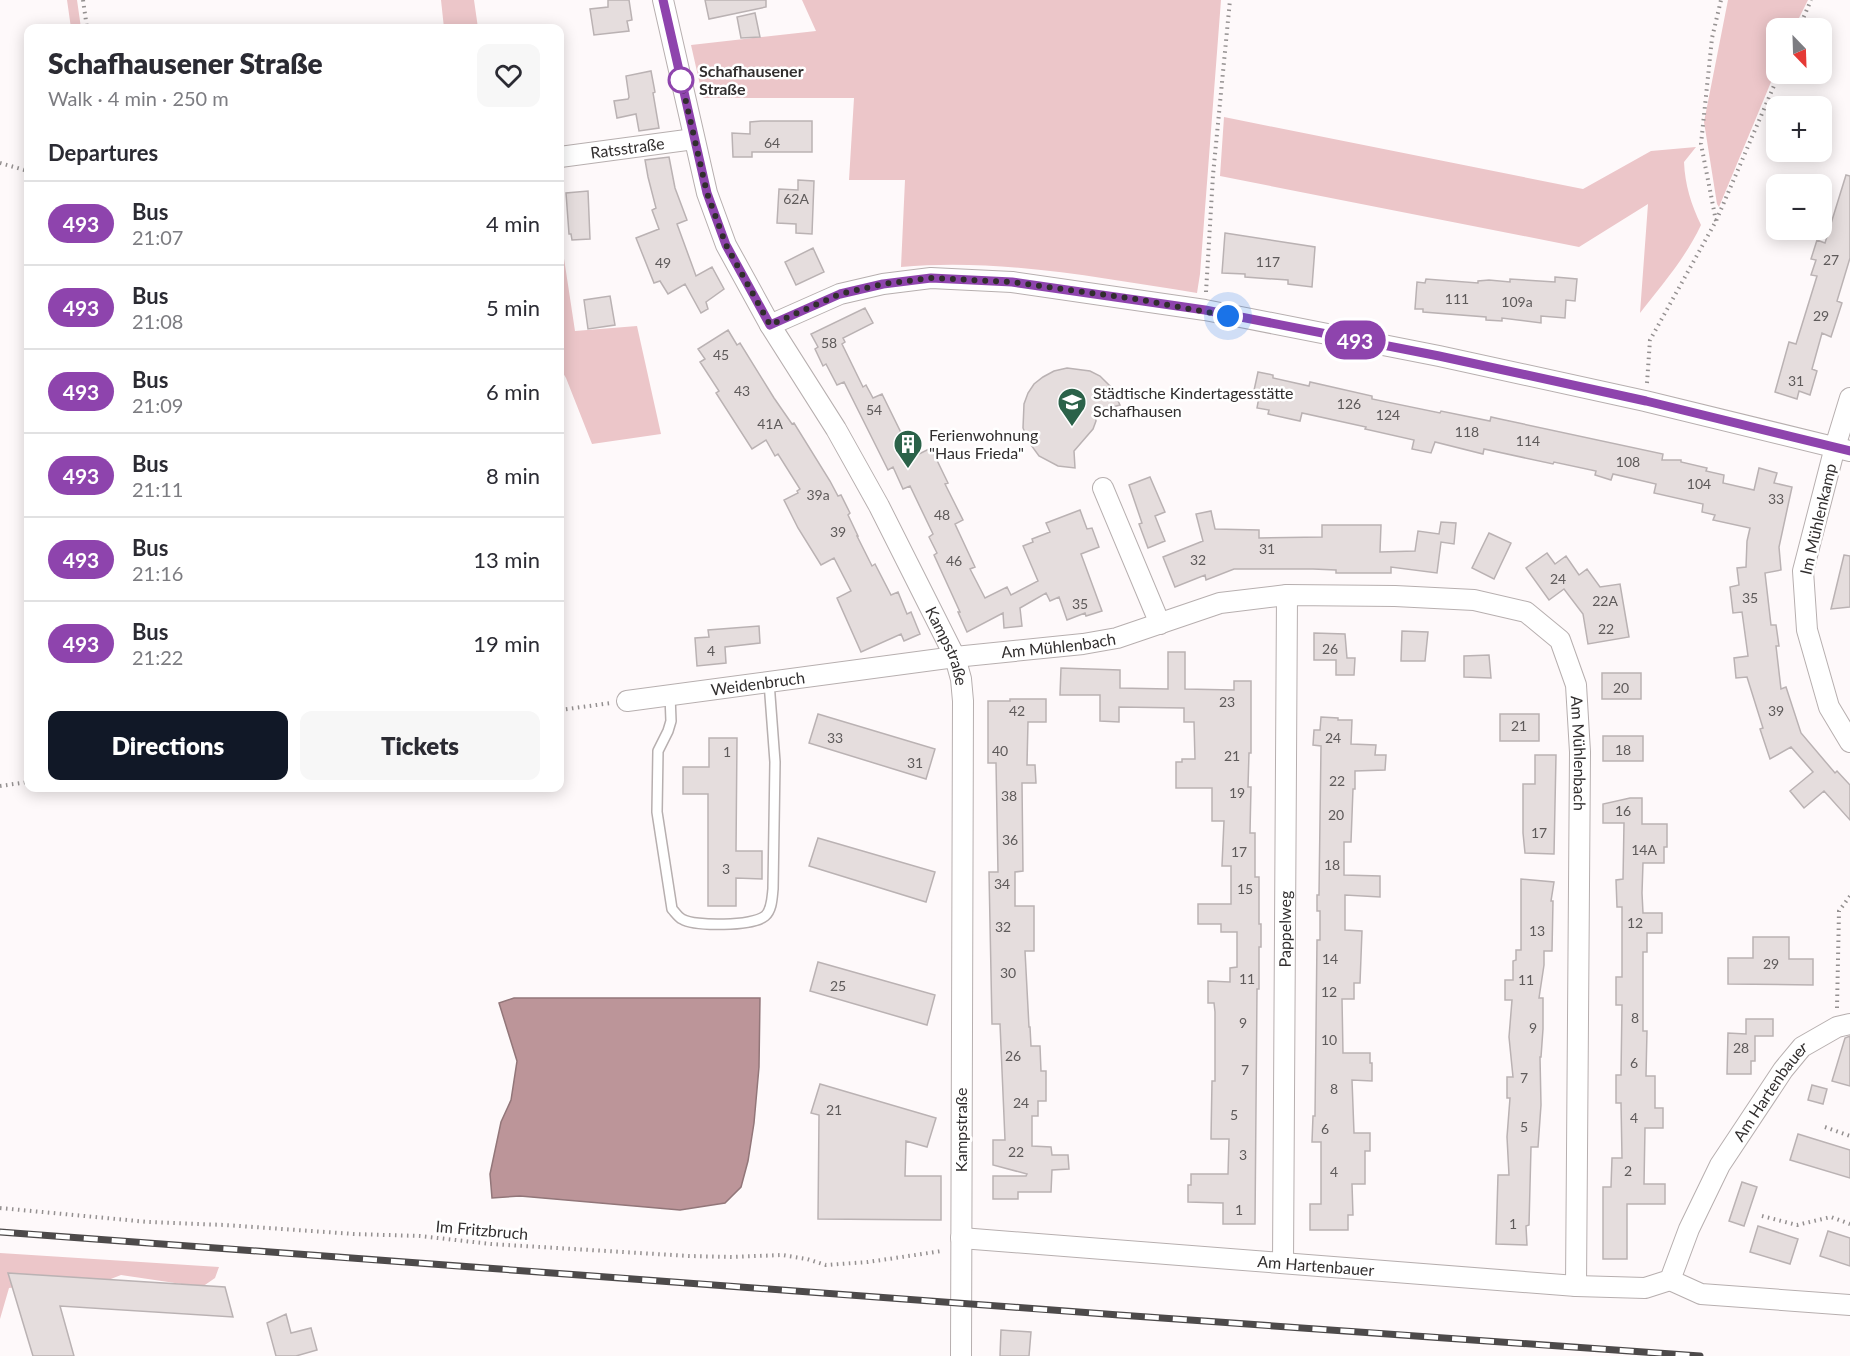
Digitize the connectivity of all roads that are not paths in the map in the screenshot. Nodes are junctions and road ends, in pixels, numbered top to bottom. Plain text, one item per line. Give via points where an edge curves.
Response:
1 (663, 0) edge
2 (694, 139) junction
3 (564, 156) edge
4 (770, 325) junction
5 (1850, 398) edge
6 (1842, 449) edge
7 (1103, 488) dead end
8 (1287, 595) junction
9 (1160, 624) junction
10 (955, 657) junction
11 (769, 682) junction
12 (670, 695) junction
13 (627, 701) road end
14 (1850, 742) edge
15 (1843, 1026) edge
16 (961, 1244) junction
17 (1283, 1263) junction
18 (1670, 1280) junction
19 (1576, 1286) junction
20 (1850, 1305) edge
21 (961, 1356) edge

1 - 2 street, Kampstraße
2 - 3 street, Ratsstraße
2 - 4 street, Kampstraße via 707,193 726,245
4 - 6 street via 840,294 883,284 931,278 1012,282 1205,310 1439,356
4 - 10 street, Kampstraße via 879,506
5 - 6 street, Im Mühlenkamp
6 - 14 street, Im Mühlenkamp via 1803,571 1807,630 1829,707
7 - 9 street
8 - 9 street, Am Mühlenbach via 1220,603
8 - 17 street, Pappelweg
8 - 19 street, Am Mühlenbach via 1474,600 1526,612 1560,640 1576,685 1580,752
9 - 10 street, Am Mühlenbach via 1083,644
10 - 11 street, Weidenbruch
10 - 16 street, Kampstraße via 963,701
11 - 12 street, Weidenbruch
11 - 12 lane via 775,762 773,889 766,915 745,923 688,922 672,909 657,812 658,751 671,721
12 - 13 street, Weidenbruch
15 - 18 street, Am Hartenbauer via 1802,1047 1783,1070 1720,1165
16 - 17 street, Am Hartenbauer
16 - 21 street, Kampstraße
17 - 19 street, Am Hartenbauer
18 - 19 street, Am Hartenbauer via 1645,1288
18 - 20 street via 1701,1294

